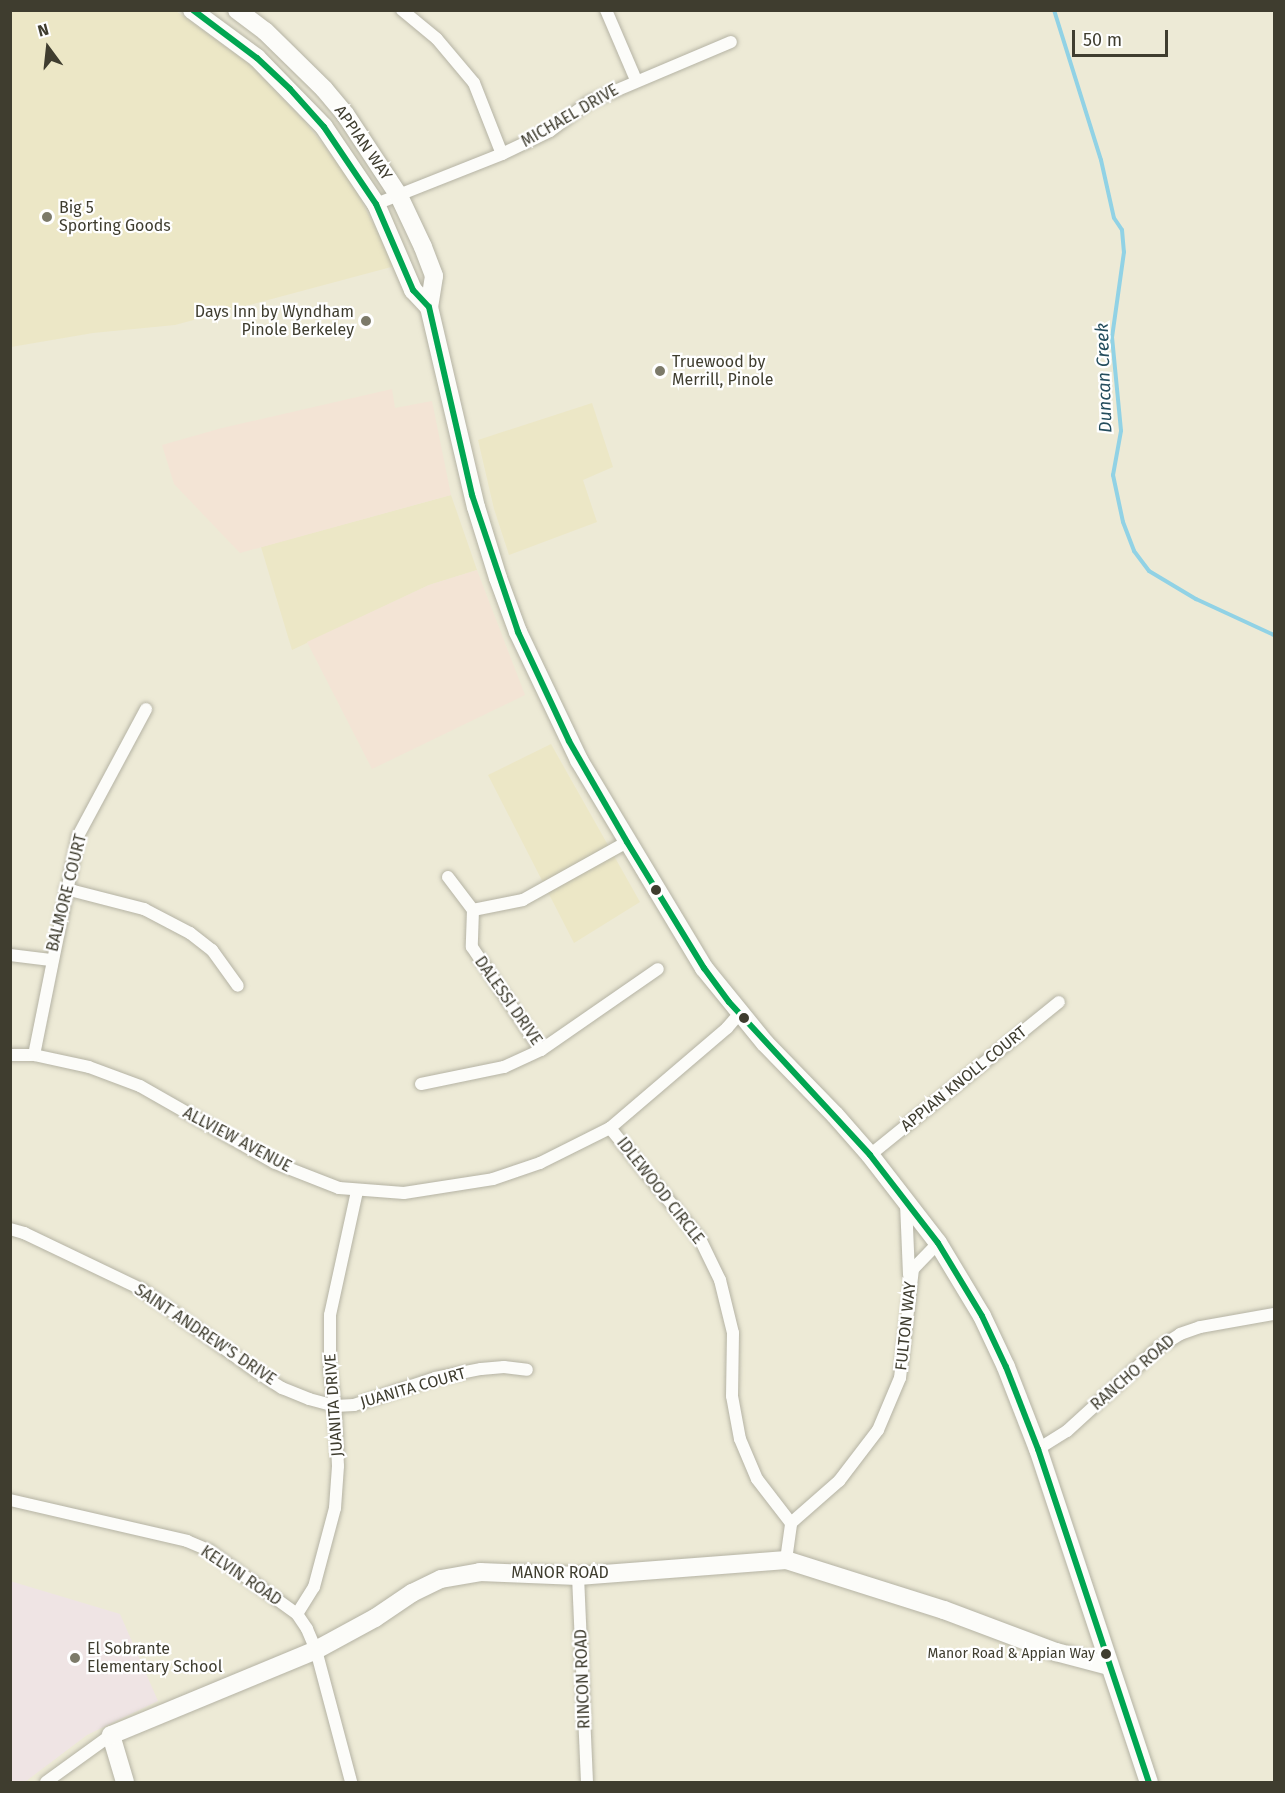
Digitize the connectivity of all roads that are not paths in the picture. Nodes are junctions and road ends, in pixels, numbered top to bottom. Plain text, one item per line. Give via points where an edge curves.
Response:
1 (192, 10) edge
2 (237, 10) edge
3 (402, 10) edge
4 (606, 10) edge
5 (731, 42) dead end
6 (636, 80) junction
7 (502, 154) junction
8 (399, 196) junction
9 (376, 204) junction
10 (429, 308) junction
11 (146, 709) dead end
12 (627, 842) junction
13 (448, 877) dead end
14 (66, 889) junction
15 (473, 910) junction
16 (10, 955) edge
17 (51, 960) junction
18 (658, 969) dead end
19 (238, 986) dead end
20 (1059, 1002) dead end
21 (739, 1014) junction
22 (541, 1050) junction
23 (10, 1054) edge
24 (34, 1055) junction
25 (421, 1084) dead end
26 (610, 1128) junction
27 (870, 1155) junction
28 (357, 1191) junction
29 (906, 1201) junction
30 (10, 1229) edge
31 (938, 1243) junction
32 (909, 1284) junction
33 (1275, 1314) edge
34 (527, 1370) dead end
35 (335, 1406) junction
36 (1038, 1449) junction
37 (10, 1500) edge
38 (791, 1523) junction
39 (786, 1560) junction
40 (578, 1576) junction
41 (297, 1614) junction
42 (316, 1650) junction
43 (1109, 1666) junction
44 (111, 1735) junction
45 (46, 1782) edge
46 (125, 1782) edge
47 (351, 1782) edge
48 (587, 1782) edge
49 (1149, 1782) edge

1 - 9 main road, APPIAN WAY via 257,58 290,89 324,128
2 - 8 main road, APPIAN WAY via 265,31 324,88 369,146
3 - 7 street via 437,39 474,83
4 - 6 street
5 - 6 street, MICHAEL DRIVE
6 - 7 street, MICHAEL DRIVE via 588,102 550,131
7 - 8 street, MICHAEL DRIVE
8 - 9 street, MICHAEL DRIVE
8 - 10 main road, APPIAN WAY via 435,276
9 - 10 main road, APPIAN WAY via 413,290
10 - 12 main road, APPIAN WAY via 468,480 498,579 569,741
11 - 14 street, BALMORE COURT via 78,837
12 - 15 street via 523,900
12 - 21 main road, APPIAN WAY via 704,968
13 - 15 street
14 - 17 street, BALMORE COURT
14 - 19 street via 144,909 190,933 212,950
15 - 22 street, DALESSI DRIVE via 472,947
16 - 17 street
17 - 24 street, BALMORE COURT
18 - 22 street, DALESSI DRIVE
20 - 27 street, APPIAN KNOLL COURT
21 - 26 street, ALLVIEW AVENUE
21 - 27 main road, APPIAN WAY
22 - 25 street via 504,1067
23 - 24 street, ALLVIEW AVENUE
24 - 28 street, ALLVIEW AVENUE via 89,1067 140,1086 275,1163
26 - 28 street, ALLVIEW AVENUE via 540,1163 493,1179 405,1193
26 - 38 street, IDLEWOOD CIRCLE via 700,1239 720,1280 733,1333 732,1396 740,1439 758,1479
27 - 29 main road, APPIAN WAY
28 - 35 street, JUANITA DRIVE via 330,1315 330,1370
29 - 31 main road, APPIAN WAY
29 - 32 street
30 - 35 street, SAINT ANDREW'S DRIVE via 141,1289 282,1388
31 - 32 street, FULTON WAY via 918,1261
31 - 36 main road, APPIAN WAY via 958,1273 1006,1367
32 - 38 street, FULTON WAY via 900,1378 878,1430 839,1481
33 - 36 street, RANCHO ROAD via 1180,1334 1158,1348 1067,1431
34 - 35 street, JUANITA COURT via 481,1369 435,1378 354,1405
35 - 41 street, JUANITA DRIVE via 335,1508 314,1587
36 - 43 main road, APPIAN WAY
37 - 41 street, KELVIN ROAD via 187,1541 210,1551
38 - 39 street
39 - 40 main road, MANOR ROAD
39 - 43 main road, MANOR ROAD via 944,1610 1056,1652
40 - 42 main road, MANOR ROAD via 480,1572 441,1579
40 - 48 street, RINCON ROAD
41 - 42 street, KELVIN ROAD
42 - 44 main road, MANOR ROAD
42 - 47 street, KELVIN ROAD
43 - 49 main road, APPIAN WAY
44 - 45 street, MANOR ROAD
44 - 46 main road

